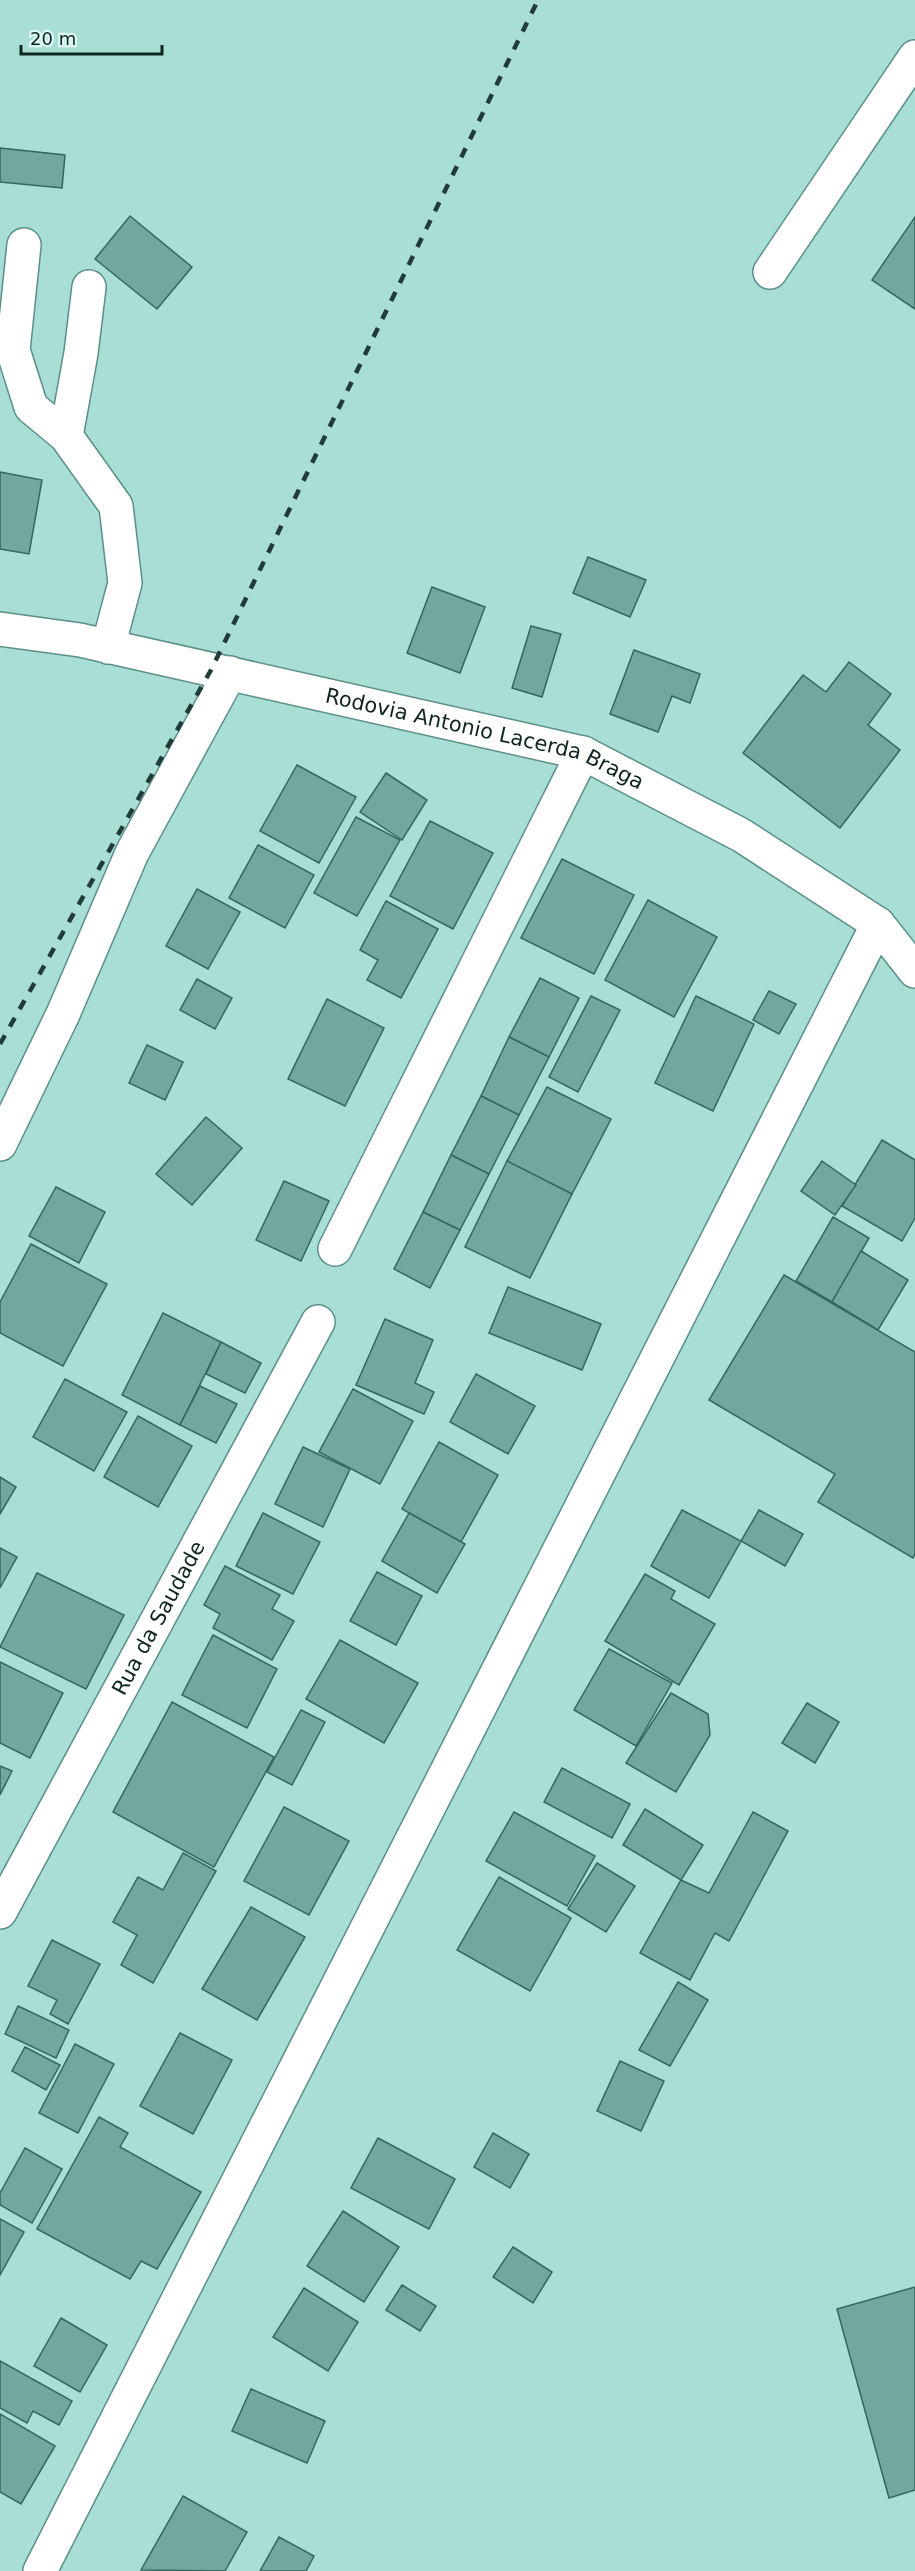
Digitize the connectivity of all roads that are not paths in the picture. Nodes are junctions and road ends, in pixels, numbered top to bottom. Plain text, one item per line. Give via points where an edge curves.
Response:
1 (915, 57) edge
2 (24, 245) dead end
3 (770, 272) dead end
4 (89, 287) dead end
5 (66, 435) junction
6 (0, 629) edge
7 (108, 647) junction
8 (230, 674) junction
9 (583, 753) junction
10 (878, 924) junction
11 (915, 971) edge
12 (0, 1144) edge
13 (335, 1249) dead end
14 (318, 1322) dead end
15 (0, 1912) edge
16 (40, 2571) edge

1 - 3 street
2 - 5 street via 13,350 31,407
4 - 5 street
5 - 7 street via 116,506 125,583
6 - 7 street, Rodovia Antonio Lacerda Braga
7 - 8 street, Rodovia Antonio Lacerda Braga
8 - 9 street, Rodovia Antonio Lacerda Braga
8 - 12 street via 132,853 63,1014
9 - 10 street, Rodovia Antonio Lacerda Braga via 741,835
9 - 13 street
10 - 11 street, Rodovia Antonio Lacerda Braga
10 - 16 street
14 - 15 street, Rua da Saudade

